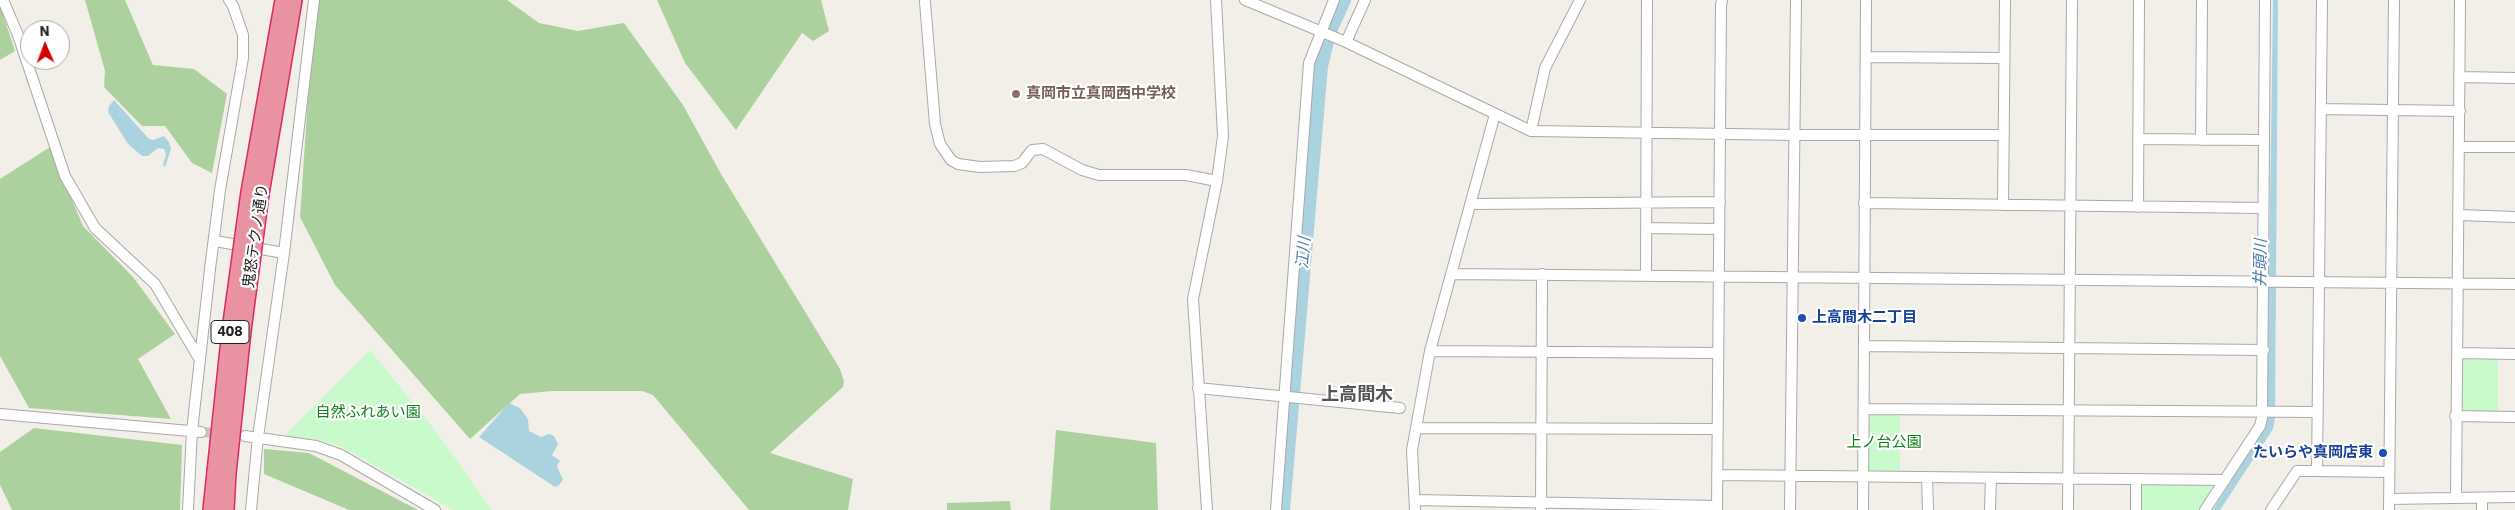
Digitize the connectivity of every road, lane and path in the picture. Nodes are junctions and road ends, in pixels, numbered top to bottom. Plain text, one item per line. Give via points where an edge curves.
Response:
1 (3, 0) edge
2 (229, 0) edge
3 (272, 0) edge
4 (283, 0) edge
5 (294, 0) edge
6 (314, 0) edge
7 (1216, 0) edge
8 (1245, 0) edge
9 (1334, 0) edge
10 (1366, 0) edge
11 (1580, 0) edge
12 (1647, 0) edge
13 (1722, 0) edge
14 (1796, 0) edge
15 (1866, 0) edge
16 (2005, 0) edge
17 (2072, 0) edge
18 (2139, 0) edge
19 (2202, 0) edge
20 (2265, 0) edge
21 (2322, 0) edge
22 (2394, 0) edge
23 (2460, 0) edge
24 (924, 2) dead end
25 (1320, 30) junction
26 (1346, 42) junction
27 (1866, 57) junction
28 (2004, 58) junction
29 (2459, 77) junction
30 (2515, 78) edge
31 (2321, 109) junction
32 (2393, 111) junction
33 (2460, 111) junction
34 (261, 112) junction
35 (1495, 114) junction
36 (1531, 131) junction
37 (1646, 133) junction
38 (1720, 134) junction
39 (1795, 135) junction
40 (2004, 135) junction
41 (1865, 136) junction
42 (2138, 139) junction
43 (2201, 140) junction
44 (2264, 140) junction
45 (2460, 147) junction
46 (2515, 147) edge
47 (1217, 182) junction
48 (255, 193) junction
49 (1646, 202) junction
50 (1720, 202) junction
51 (1864, 203) junction
52 (1471, 204) junction
53 (2003, 205) junction
54 (2070, 206) junction
55 (2138, 207) junction
56 (2263, 208) junction
57 (2458, 215) junction
58 (2515, 217) edge
59 (1646, 228) junction
60 (1719, 229) junction
61 (215, 241) junction
62 (284, 253) junction
63 (1451, 274) junction
64 (1542, 274) junction
65 (1646, 275) junction
66 (1719, 276) junction
67 (1793, 277) junction
68 (1864, 277) junction
69 (2069, 279) junction
70 (2263, 281) junction
71 (2319, 282) junction
72 (2391, 282) junction
73 (2458, 284) junction
74 (2515, 284) edge
75 (1865, 346) junction
76 (2069, 346) junction
77 (2264, 350) junction
78 (1430, 351) junction
79 (1542, 351) junction
80 (1718, 353) junction
81 (2457, 353) junction
82 (2515, 354) edge
83 (200, 360) junction
84 (1198, 388) junction
85 (1286, 396) junction
86 (1400, 408) dead end
87 (1864, 409) junction
88 (2068, 410) junction
89 (2262, 411) junction
90 (2317, 412) junction
91 (0, 414) edge
92 (2456, 416) junction
93 (2515, 417) edge
94 (1416, 428) junction
95 (1541, 428) junction
96 (1717, 429) junction
97 (197, 431) junction
98 (245, 436) dead end
99 (258, 437) junction
100 (2317, 471) junction
101 (221, 472) junction
102 (2389, 472) junction
103 (1717, 475) junction
104 (1791, 476) junction
105 (1863, 476) junction
106 (1928, 477) junction
107 (1991, 478) junction
108 (2068, 478) junction
109 (2136, 479) junction
110 (2225, 480) junction
111 (2515, 497) edge
112 (2456, 498) junction
113 (2482, 498) junction
114 (2389, 499) junction
115 (1415, 505) edge
116 (1541, 506) edge
117 (1717, 508) edge
118 (188, 510) edge
119 (211, 510) edge
120 (226, 510) edge
121 (251, 510) edge
122 (435, 510) edge
123 (1207, 510) edge
124 (1276, 510) edge
125 (1790, 510) edge
126 (1863, 510) edge
127 (1928, 510) edge
128 (1990, 510) edge
129 (2068, 510) edge
130 (2136, 510) edge
131 (2205, 510) edge
132 (2271, 510) edge
133 (2389, 510) edge
134 (2482, 510) edge

1 - 83 street via 18,35 65,176 95,228 155,284
2 - 61 street via 243,36 243,58 220,190
3 - 34 highway
4 - 34 highway, 鬼怒テクノ通り / 408
5 - 48 highway, 鬼怒テクノ通り / 408
6 - 62 street
7 - 47 street via 1223,128
8 - 25 street
9 - 25 street
10 - 26 street
11 - 36 street via 1545,68
12 - 37 street
13 - 38 street
14 - 39 street
15 - 27 street
16 - 28 street
17 - 54 street
18 - 42 street
19 - 43 street
20 - 44 street
21 - 31 street
22 - 32 street
23 - 29 street
24 - 47 street via 935,124 944,152 951,160 980,167 1014,166 1032,150 1043,149 1082,170 1099,175 1186,175
25 - 26 street
25 - 85 street via 1309,64
26 - 35 street
27 - 28 street
27 - 41 street
28 - 40 street
29 - 30 street
29 - 33 street
31 - 32 street
31 - 71 street
32 - 33 street
32 - 72 street
33 - 45 street
34 - 48 highway, 鬼怒テクノ通り / 408
35 - 36 street
35 - 52 street
36 - 37 street
37 - 38 street
37 - 49 street
38 - 39 street
38 - 50 street
39 - 41 street
39 - 67 street
40 - 41 street
40 - 53 street
41 - 51 street
42 - 43 street
42 - 55 street
43 - 44 street
44 - 56 street
45 - 46 street
45 - 57 street
47 - 84 street via 1193,299
48 - 101 highway, 鬼怒テクノ通り / 408, bridge via 230,330
49 - 50 street
49 - 52 street
49 - 59 street
50 - 60 street
51 - 53 street
51 - 68 street
52 - 63 street
53 - 54 street
54 - 55 street
54 - 69 street
55 - 56 street
56 - 70 street
57 - 58 street
57 - 73 street
59 - 60 street
59 - 65 street
60 - 66 street
61 - 62 street
61 - 83 street
62 - 99 street
63 - 64 street
63 - 78 street
64 - 65 street
64 - 79 street
65 - 66 street
66 - 67 street
66 - 80 street
67 - 68 street
67 - 104 street
68 - 69 street
68 - 75 street
69 - 70 street
69 - 76 street
70 - 71 street
70 - 77 street
71 - 72 street
71 - 90 street
72 - 73 street
72 - 102 street
73 - 74 street
73 - 81 street
75 - 76 street
75 - 87 street
76 - 77 street
76 - 88 street
77 - 89 street
78 - 79 street
78 - 94 street
79 - 80 street
79 - 95 street
80 - 96 street
81 - 82 street
81 - 92 street
83 - 97 street
84 - 85 street
84 - 123 street
85 - 86 street
85 - 124 street
87 - 88 street
87 - 105 street
88 - 89 street
88 - 108 street
89 - 90 street
89 - 110 street via 2260,426
90 - 100 street
91 - 97 street
92 - 93 street
92 - 112 street
94 - 95 street
94 - 115 street via 1412,450
95 - 96 street
95 - 116 street
96 - 103 street
97 - 118 street
98 - 99 street
99 - 121 street
99 - 122 street via 316,446 341,455
100 - 102 street
100 - 132 street via 2297,471
101 - 119 highway, 408
101 - 120 highway, 408
102 - 114 street
103 - 104 street
103 - 117 street
104 - 105 street
104 - 125 street
105 - 106 street
105 - 126 street
106 - 107 street
106 - 127 street
107 - 108 street
107 - 128 street
108 - 109 street
108 - 129 street
109 - 110 street
109 - 130 street
110 - 131 street
111 - 113 street
112 - 113 street
112 - 114 street
113 - 134 street
114 - 133 street
115 - 116 street
116 - 117 street

